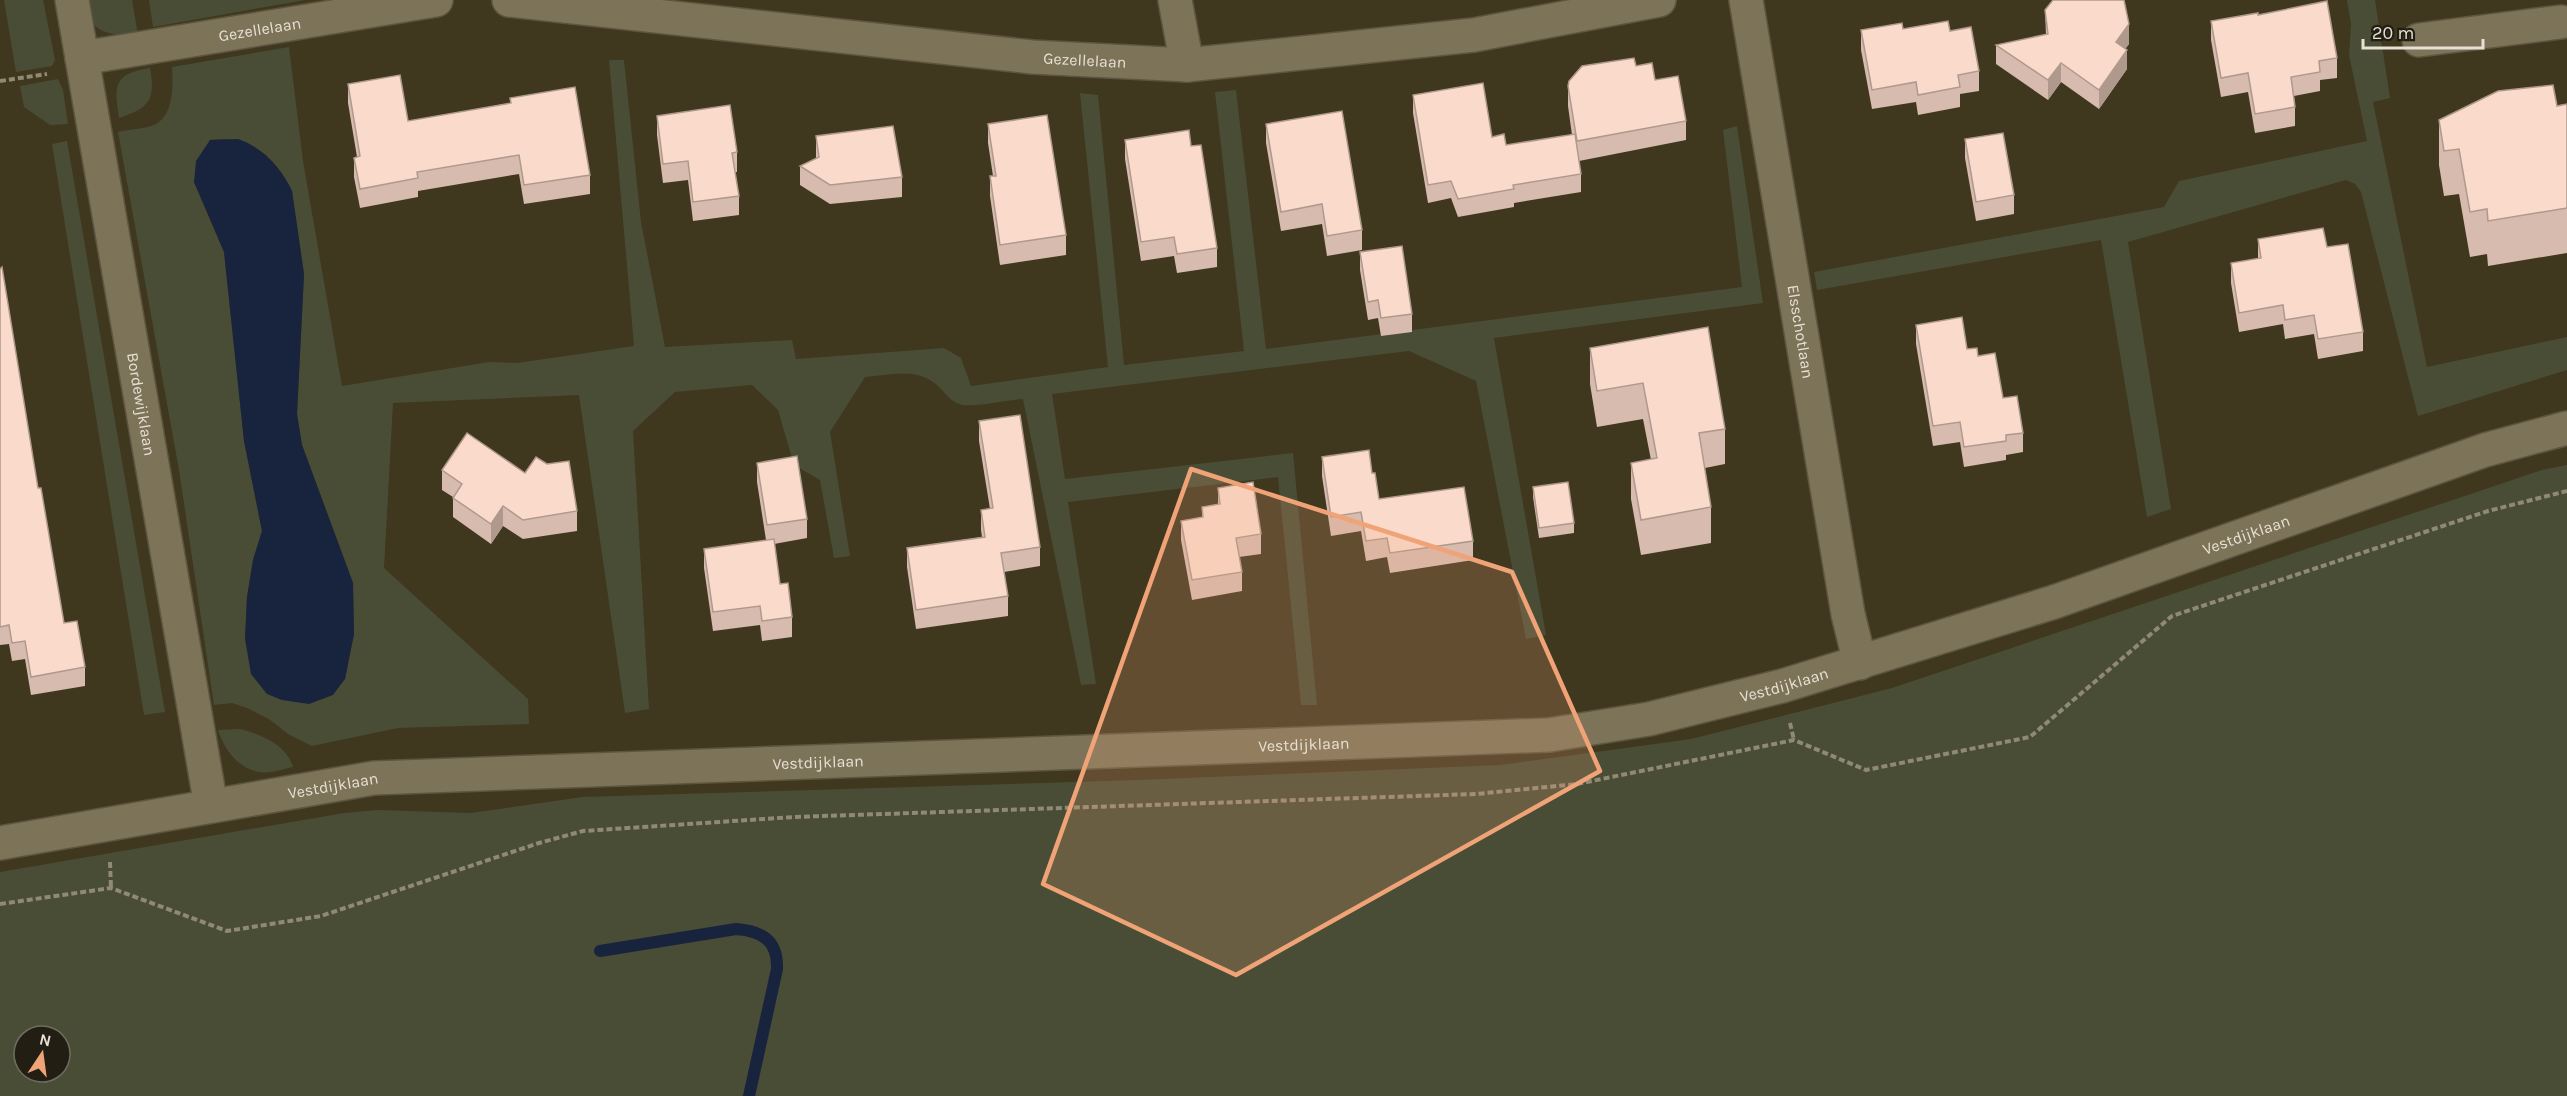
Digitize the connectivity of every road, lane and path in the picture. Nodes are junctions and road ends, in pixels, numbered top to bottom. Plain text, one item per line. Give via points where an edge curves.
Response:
1 (72, 0) edge
2 (436, 0) edge
3 (509, 0) edge
4 (1175, 0) edge
5 (1659, 0) edge
6 (1746, 0) edge
7 (2562, 17) edge
8 (2419, 40) dead end
9 (82, 58) junction
10 (1187, 65) junction
11 (10, 79) dead end
12 (0, 81) edge
13 (2567, 428) edge
14 (1860, 663) junction
15 (211, 806) junction
16 (0, 843) edge

1 - 9 street, Bordewijklaan
2 - 9 street, Gezellelaan
3 - 10 street, Gezellelaan via 1032,57
4 - 10 street
5 - 10 street, Gezellelaan via 1474,35
6 - 14 street, Elsschotlaan via 1846,603
7 - 8 street
9 - 15 street, Bordewijklaan
11 - 12 path
13 - 14 street, Vestdijklaan via 2485,450 2054,602
14 - 15 street, Vestdijklaan via 1649,719 1549,735 374,778
15 - 16 street, Vestdijklaan

